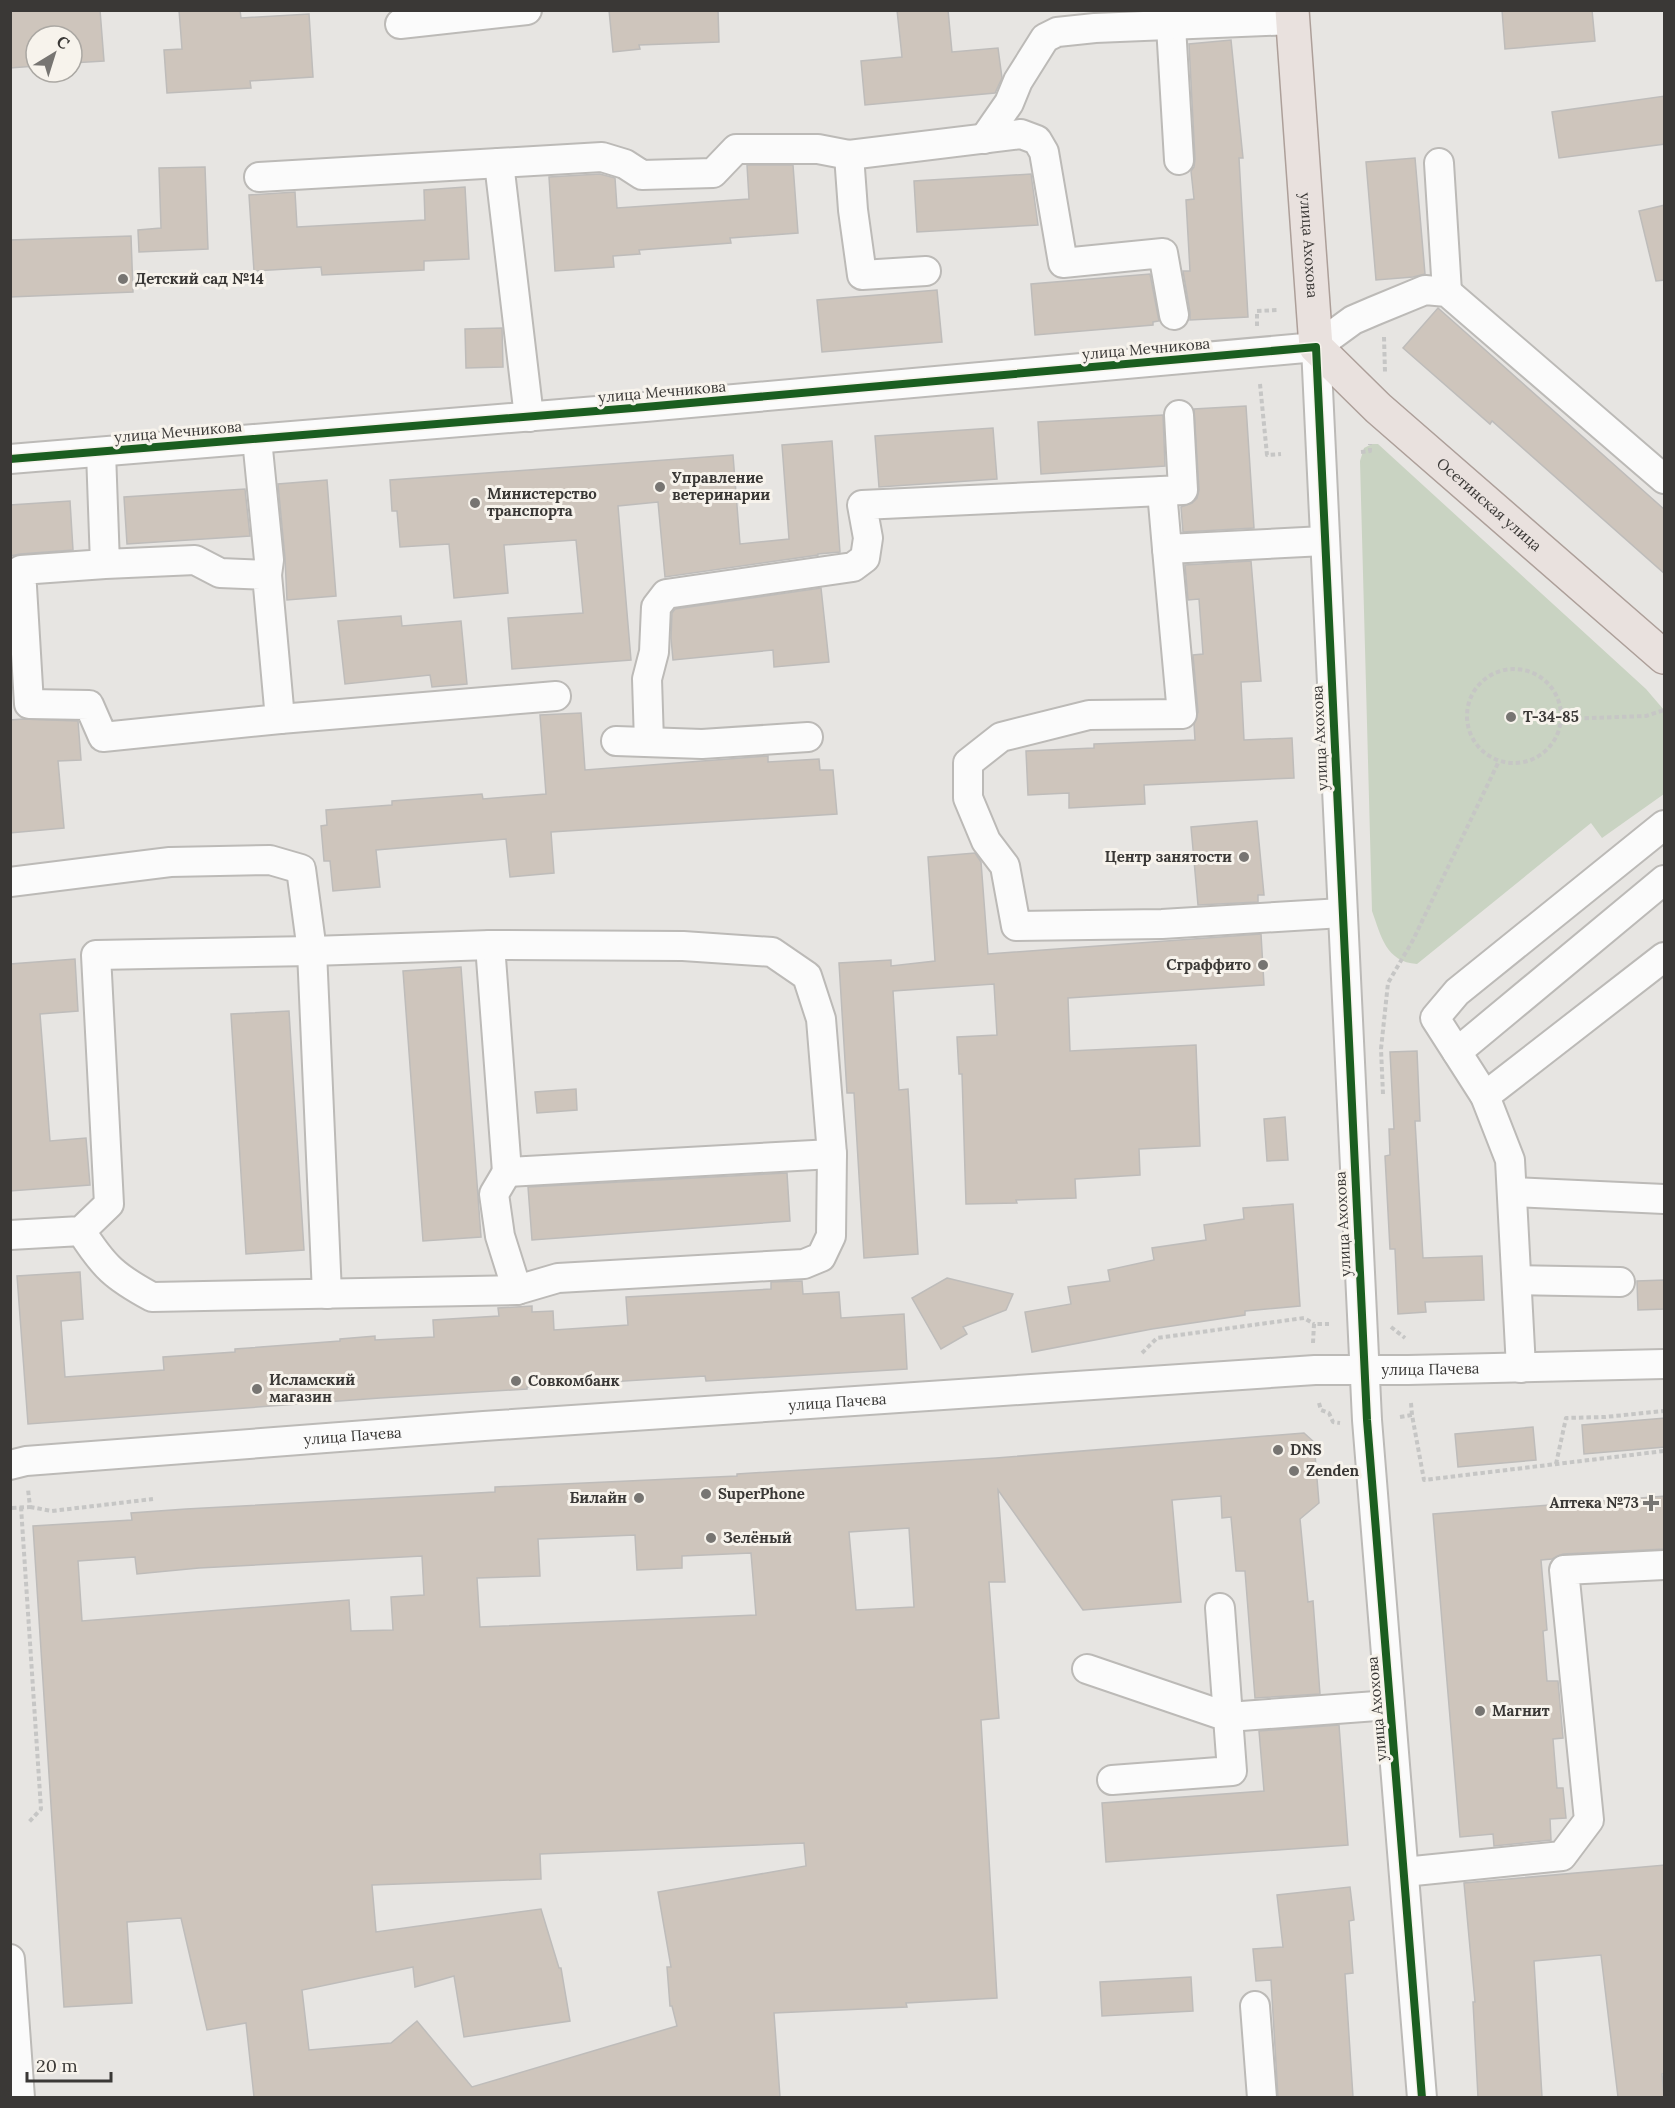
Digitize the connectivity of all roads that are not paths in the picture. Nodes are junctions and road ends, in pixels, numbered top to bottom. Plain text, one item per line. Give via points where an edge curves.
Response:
1 (527, 10) edge
2 (1292, 15) edge
3 (400, 24) dead end
4 (1171, 26) junction
5 (984, 139) junction
6 (849, 155) junction
7 (1179, 160) dead end
8 (499, 163) junction
9 (1439, 163) dead end
10 (259, 177) dead end
11 (926, 271) dead end
12 (1447, 292) junction
13 (1174, 315) dead end
14 (1316, 347) junction
15 (1179, 415) dead end
16 (529, 417) junction
17 (257, 439) junction
18 (100, 452) junction
19 (10, 459) edge
20 (1665, 478) edge
21 (1162, 491) junction
22 (1324, 541) junction
23 (1167, 549) junction
24 (105, 564) junction
25 (267, 575) junction
26 (1665, 657) edge
27 (556, 696) dead end
28 (280, 720) junction
29 (808, 738) dead end
30 (616, 741) dead end
31 (649, 742) junction
32 (1665, 825) edge
33 (1665, 880) edge
34 (10, 882) edge
35 (1342, 913) junction
36 (490, 945) junction
37 (312, 951) junction
38 (1665, 957) edge
39 (1457, 1052) junction
40 (1485, 1096) junction
41 (832, 1154) junction
42 (507, 1172) junction
43 (1512, 1192) junction
44 (1665, 1199) edge
45 (81, 1231) junction
46 (10, 1235) edge
47 (1517, 1280) junction
48 (1620, 1282) dead end
49 (517, 1290) junction
50 (327, 1293) junction
51 (1665, 1364) edge
52 (1521, 1368) junction
53 (1365, 1370) junction
54 (10, 1465) edge
55 (1665, 1565) edge
56 (1220, 1608) dead end
57 (1087, 1669) dead end
58 (1390, 1705) junction
59 (1228, 1717) junction
60 (1112, 1780) dead end
61 (1404, 1872) junction
62 (10, 1959) edge
63 (1255, 2006) dead end
64 (20, 2097) edge
65 (1262, 2097) edge
66 (1422, 2097) edge

1 - 3 street
2 - 4 street
2 - 14 main road, улица Ахохова
4 - 5 street via 1095,28 1057,32 1045,38
4 - 7 street
5 - 6 street
5 - 13 street via 1021,134 1037,140 1044,152 1063,263 1163,253
6 - 8 street via 818,149 736,149 713,173 642,175 603,157
6 - 11 street via 862,275
8 - 10 street
8 - 16 street
9 - 12 street
12 - 14 street via 1425,290 1374,311 1353,320
12 - 20 street
14 - 16 street, улица Мечникова
14 - 22 street, улица Ахохова
14 - 26 main road, Осетинская улица via 1378,408
15 - 21 street via 1183,490
16 - 17 street, улица Мечникова
17 - 18 street, улица Мечникова
17 - 25 street via 269,560
18 - 19 street, улица Мечникова
18 - 24 street
21 - 23 street
21 - 31 street via 862,505 868,538 865,558 853,567 666,594 656,607 654,652 647,679
22 - 23 street
22 - 35 street, улица Ахохова
23 - 35 street via 1182,714 1089,715 1001,737 968,763 968,798 986,841 1005,866 1016,926 1162,924
24 - 25 street via 195,560 220,573
24 - 28 street via 21,570 29,704 89,705 103,737
25 - 28 street
27 - 28 street
29 - 31 street via 702,744
30 - 31 street
32 - 39 street via 1457,992 1435,1018
33 - 39 street
34 - 37 street via 170,862 270,860 301,869
35 - 53 street, улица Ахохова
36 - 37 street
36 - 41 street via 683,946 772,952 807,976 821,1019
36 - 42 street
37 - 45 street via 96,955 109,1204
37 - 50 street
38 - 40 street
39 - 40 street
40 - 43 street via 1510,1160
41 - 42 street
41 - 49 street via 831,1236 821,1257 804,1264 558,1278
42 - 49 street via 494,1194 500,1236
43 - 44 street
43 - 47 street
45 - 46 street
45 - 50 street via 99,1259 121,1280 152,1298
47 - 48 street
47 - 52 street
49 - 50 street
51 - 52 street, улица Пачева
52 - 53 street, улица Пачева
53 - 54 street, улица Пачева via 1315,1370 554,1422
53 - 58 street, улица Ахохова
55 - 61 street via 1564,1570 1589,1820 1562,1856
56 - 59 street
57 - 59 street
58 - 59 street
58 - 61 street, улица Ахохова
59 - 60 street via 1232,1771
61 - 66 street, улица Ахохова
62 - 64 street
63 - 65 street

